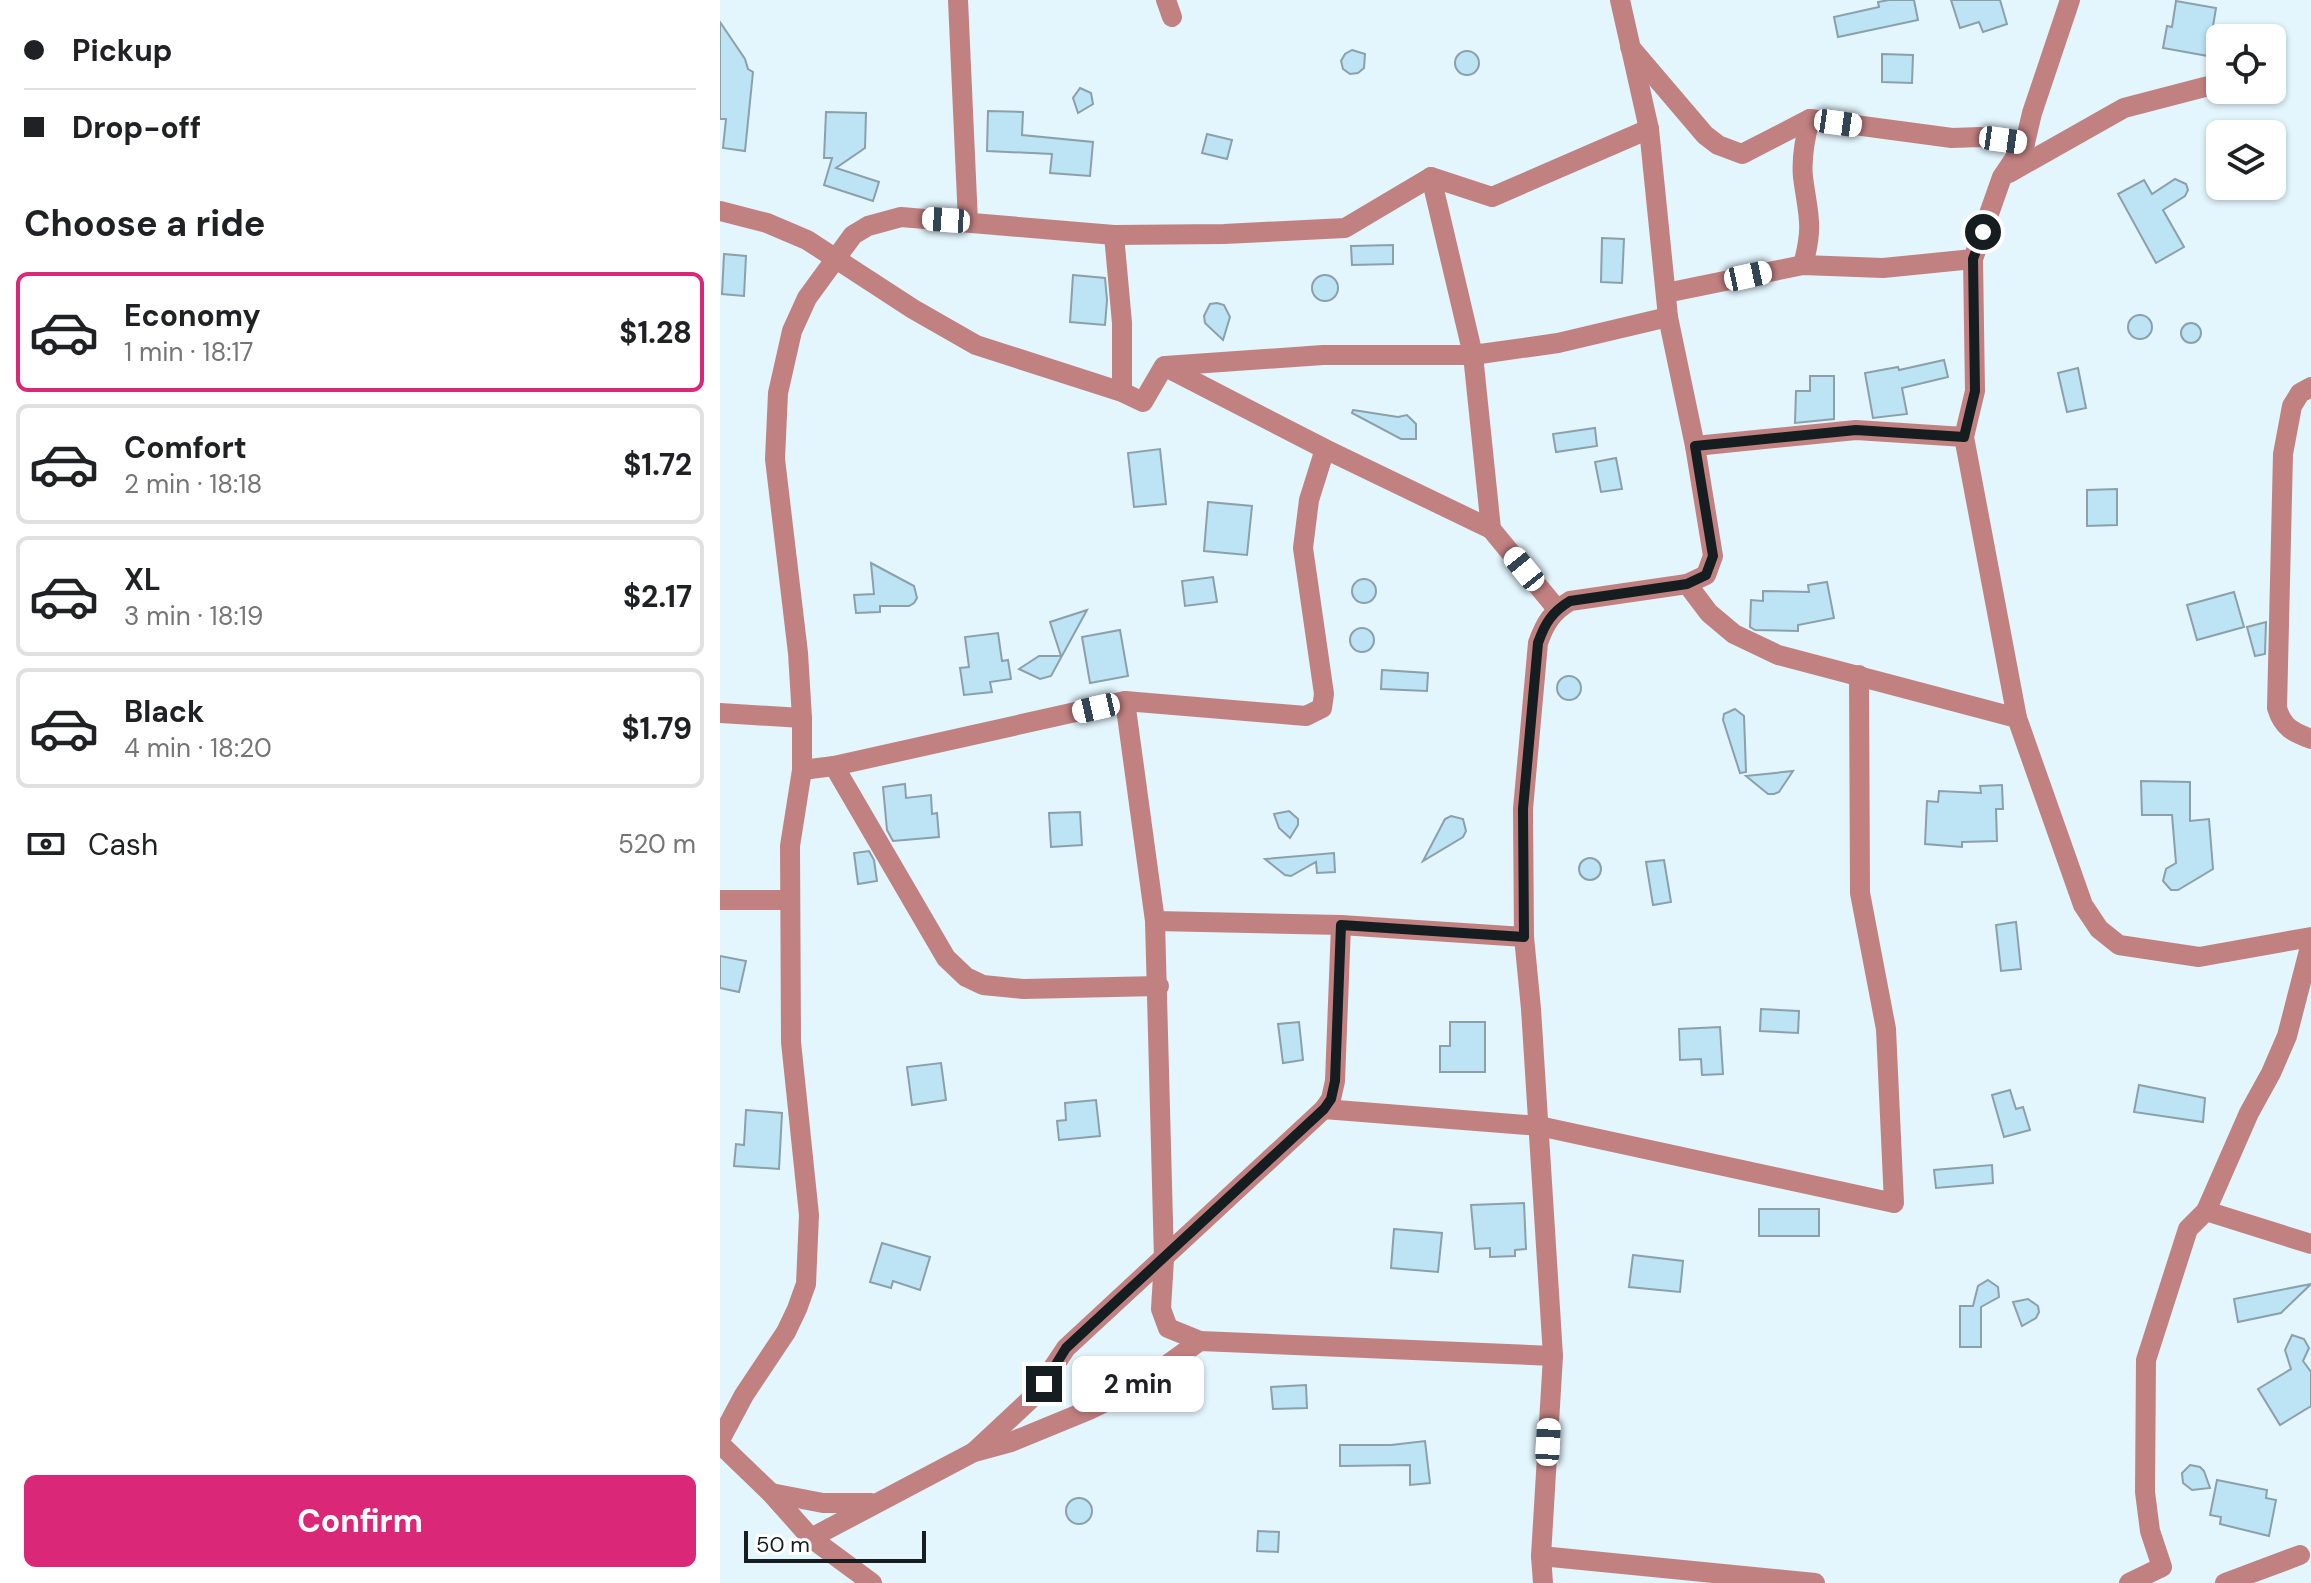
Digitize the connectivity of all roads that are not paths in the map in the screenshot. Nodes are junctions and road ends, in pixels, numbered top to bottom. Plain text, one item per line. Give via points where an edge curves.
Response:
1 (958, 0) edge
2 (1620, 0) edge
3 (2070, 0) edge
4 (1630, 47) junction
5 (2206, 87) edge
6 (1810, 119) junction
7 (1649, 129) junction
8 (2025, 143) junction
9 (1431, 177) junction
10 (2002, 177) junction
11 (720, 211) edge
12 (968, 222) junction
13 (1114, 235) junction
14 (836, 257) junction
15 (1973, 259) junction
16 (1803, 265) junction
17 (1666, 293) junction
18 (1668, 317) junction
19 (1473, 355) junction
20 (1164, 366) junction
21 (2311, 387) edge
22 (1122, 392) junction
23 (1964, 437) junction
24 (1695, 446) junction
25 (1325, 449) junction
26 (1491, 529) junction
27 (1687, 584) junction
28 (1557, 609) junction
29 (1859, 675) junction
30 (1125, 701) junction
31 (720, 713) edge
32 (802, 718) junction
33 (2017, 718) junction
34 (2311, 739) edge
35 (834, 766) junction
36 (802, 770) junction
37 (720, 900) edge
38 (790, 900) junction
39 (1155, 921) junction
40 (1341, 925) junction
41 (1524, 937) junction
42 (2311, 940) edge
43 (1159, 986) junction
44 (1324, 1109) junction
45 (1539, 1126) junction
46 (2206, 1211) junction
47 (2311, 1244) edge
48 (1164, 1259) junction
49 (1200, 1341) junction
50 (1553, 1356) junction
51 (720, 1442) edge
52 (974, 1452) junction
53 (771, 1493) junction
54 (875, 1503) junction
55 (811, 1538) junction
56 (2300, 1555) dead end
57 (1541, 1556) junction
58 (2162, 1575) edge
59 (2232, 1582) edge
60 (872, 1583) edge
61 (1543, 1583) edge
62 (1815, 1583) edge
63 (2129, 1583) edge

1 - 12 street
2 - 4 street
3 - 8 street
4 - 6 street via 1705,135 1727,149 1742,154
4 - 7 street
5 - 10 street via 2124,108
6 - 8 street
6 - 16 street via 1803,145 1810,238
7 - 9 street via 1492,197
7 - 17 street
8 - 10 street
9 - 13 street via 1345,228
9 - 19 street
10 - 15 street
11 - 14 street via 767,223
12 - 13 street
12 - 14 street via 901,217 853,235
13 - 22 street
14 - 22 street via 976,345
14 - 32 street via 792,331 778,393 775,459
15 - 16 street via 1883,268
15 - 23 street via 1975,391
16 - 17 street
17 - 18 street
18 - 19 street via 1558,343
18 - 24 street
19 - 20 street via 1323,355
19 - 26 street
20 - 22 street via 1143,402
20 - 25 street
21 - 34 street via 2292,406 2283,454 2277,708 2288,730
23 - 24 street via 1856,430
23 - 33 street
24 - 27 street via 1713,556 1706,575
25 - 26 street
25 - 30 street via 1309,500 1303,548 1322,708 1306,716
26 - 28 street
27 - 28 street via 1570,601
27 - 29 street via 1734,634 1778,655
28 - 41 street via 1538,643 1523,809
29 - 33 street
29 - 45 street via 1860,893 1886,1029 1894,1203
30 - 35 street
30 - 39 street
31 - 32 street
32 - 36 street
33 - 42 street via 2083,905 2099,929 2119,945 2199,957
35 - 36 street
35 - 43 street via 946,958 966,977 983,985 1023,989
36 - 38 street via 790,846
37 - 38 street
38 - 51 street via 791,1042 809,1215 806,1284 786,1332
39 - 40 street
39 - 43 street
40 - 41 street
40 - 44 street via 1335,1081
41 - 45 street
42 - 46 street via 2287,1036
43 - 48 street
44 - 45 street
44 - 48 street
45 - 50 street
46 - 47 street
46 - 58 street via 2188,1229 2146,1360 2145,1492
48 - 49 street via 1161,1309 1168,1328
48 - 52 street via 1066,1348 1034,1396
49 - 50 street
49 - 52 street via 1136,1387 1011,1442
50 - 57 street
51 - 53 street
52 - 54 street
53 - 54 street via 823,1503
53 - 55 street
54 - 55 street
55 - 60 street
56 - 59 street
57 - 61 street
57 - 62 street
58 - 63 street

